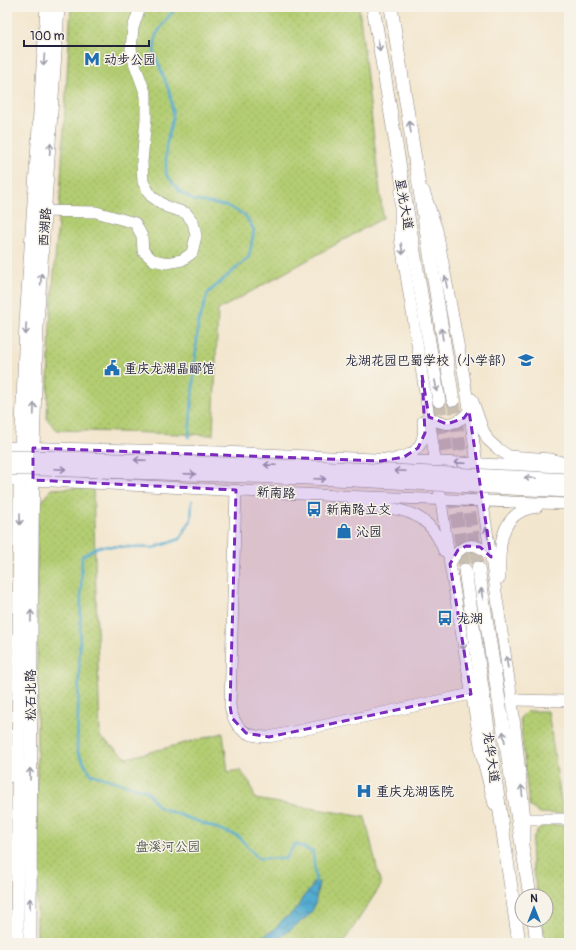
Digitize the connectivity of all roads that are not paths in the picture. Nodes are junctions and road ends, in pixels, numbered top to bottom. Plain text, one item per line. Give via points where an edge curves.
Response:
1 (47, 7) edge
2 (58, 7) edge
3 (140, 7) edge
4 (373, 7) edge
5 (391, 7) edge
6 (416, 166) junction
7 (399, 168) junction
8 (40, 211) junction
9 (422, 375) junction
10 (464, 376) junction
11 (453, 400) tunnel mouth
12 (439, 401) tunnel mouth
13 (468, 411) junction
14 (429, 417) junction
15 (7, 448) edge
16 (27, 448) junction
17 (7, 457) edge
18 (382, 461) junction
19 (436, 463) junction
20 (476, 464) junction
21 (569, 464) edge
22 (569, 468) edge
23 (7, 469) edge
24 (20, 480) edge
25 (569, 480) edge
26 (236, 490) junction
27 (569, 490) edge
28 (339, 496) junction
29 (440, 500) junction
30 (482, 502) junction
31 (548, 504) junction
32 (569, 504) edge
33 (491, 557) junction
34 (450, 564) junction
35 (499, 607) junction
36 (19, 642) edge
37 (471, 694) junction
38 (512, 700) junction
39 (569, 701) edge
40 (18, 763) junction
41 (7, 777) edge
42 (7, 800) edge
43 (18, 811) junction
44 (525, 819) junction
45 (569, 819) edge
46 (505, 846) junction
47 (526, 872) junction
48 (529, 888) edge
49 (535, 928) edge
50 (17, 943) edge
51 (30, 943) edge
52 (519, 943) edge
53 (537, 943) edge

1 -> 8 main road, 西湖路
8 -> 2 main road, 西湖路
3 - 8 street via 133,28 132,50 146,95 143,182 151,196 167,207 186,213 193,222 196,236 192,253 182,260 167,264 153,260 143,251 142,236 135,223 96,212
4 -> 7 main road, 星光大道
6 -> 5 main road, 星光大道
10 -> 6 street via 437,230
11 -> 6 main road, 星光大道
7 -> 9 street via 400,238
7 -> 12 main road, 星光大道
8 - 16 main road, 西湖路 via 37,324
9 - 14 street
9 - 18 street via 421,403 425,432 422,441 411,454
10 - 13 street
10 - 21 street via 483,430 488,440 498,449 509,456 552,459
13 - 14 street via 458,422 447,424 438,423
13 - 20 street
14 - 19 street
15 - 16 street
16 - 18 street via 215,452
16 - 24 main road, 松石北路
25 -> 17 main road, 新南路, bridge via 335,468
18 - 19 street
20 -> 19 street
19 - 29 street
20 - 22 street
20 - 30 street
23 -> 27 main road, 新南路, bridge via 39,468
24 - 26 street, 新南路
24 - 36 main road, 松石北路
26 - 28 street, 新南路
26 - 37 street via 230,706 232,718 246,733 257,737 269,737
28 - 29 street, 新南路
28 - 34 street via 374,507 400,510 426,522 440,540
29 - 30 street, 新南路
29 - 34 street
30 - 31 street, 新南路
33 -> 30 street
31 - 32 street, 新南路
31 - 35 street via 522,511 513,517 503,534
33 - 34 street via 480,547 466,546 458,550
33 - 35 street
34 -> 37 street
38 -> 35 street
36 - 40 main road, 松石北路
51 -> 36 main road, 松石北路
37 - 46 street via 482,757
38 - 39 street
44 -> 38 street
40 - 41 main road
40 - 43 main road, 松石北路
42 - 43 main road
43 - 50 main road, 松石北路
44 - 45 street
44 - 47 street
47 -> 46 main road, 龙华大道 via 471,569
46 - 52 main road, 龙华大道
47 - 48 main road, 龙华大道
49 - 53 main road

